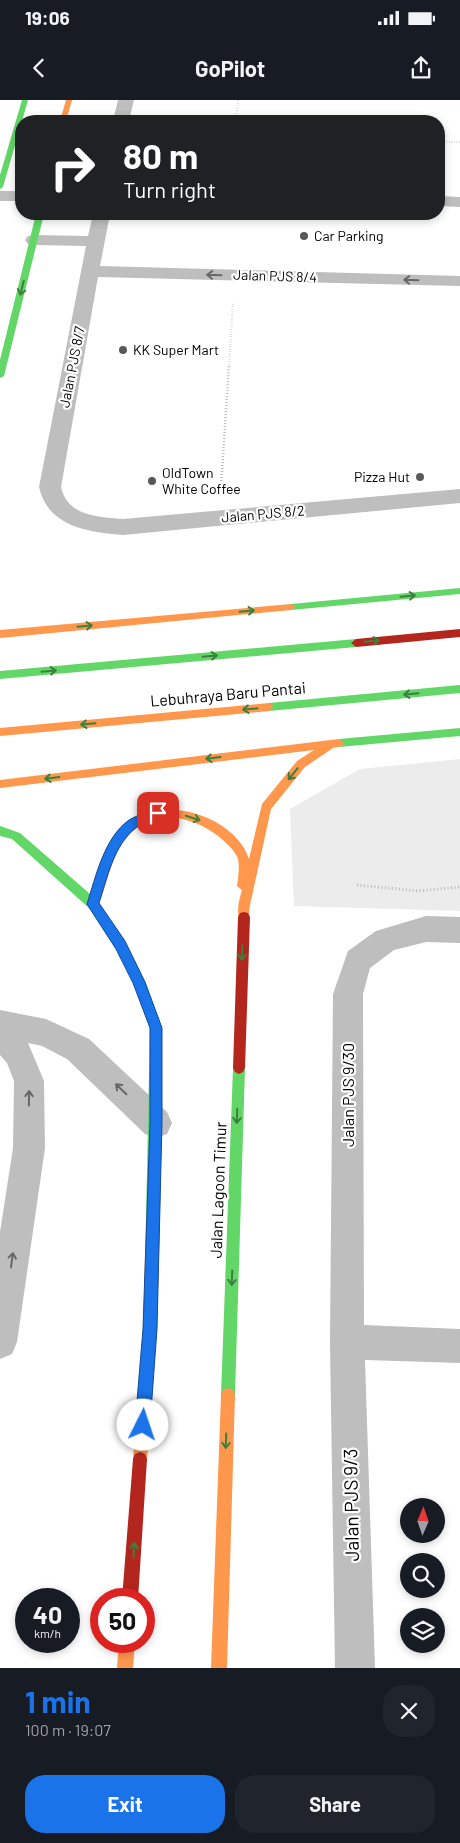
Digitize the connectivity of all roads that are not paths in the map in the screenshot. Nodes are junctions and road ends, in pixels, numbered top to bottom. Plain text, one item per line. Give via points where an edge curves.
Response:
1 (25, 100) edge
2 (69, 100) edge
3 (126, 100) edge
4 (21, 115) edge
5 (65, 115) edge
6 (122, 115) edge
7 (15, 135) edge
8 (0, 187) edge
9 (0, 196) edge
10 (15, 196) edge
11 (445, 201) edge
12 (460, 202) edge
13 (39, 220) edge
14 (100, 220) edge
15 (34, 240) junction
16 (96, 241) junction
17 (90, 271) junction
18 (460, 281) edge
19 (0, 376) edge
20 (460, 496) edge
21 (68, 514) joint
22 (460, 591) edge
23 (460, 633) edge
24 (0, 634) edge
25 (0, 675) edge
26 (460, 689) edge
27 (0, 732) edge
28 (460, 732) edge
29 (331, 744) junction
30 (0, 784) edge
31 (0, 831) edge
32 (93, 904) junction
33 (244, 905) junction
34 (460, 930) edge
35 (0, 1024) edge
36 (0, 1036) edge
37 (156, 1122) junction
38 (0, 1342) edge
39 (347, 1342) junction
40 (460, 1346) edge
41 (131, 1588) edge
42 (126, 1653) edge
43 (125, 1668) edge
44 (219, 1668) edge
45 (355, 1668) edge

1 - 4 main road
2 - 5 main road
3 - 6 street
7 - 8 main road
9 - 10 street
11 - 12 street
13 - 15 main road
14 - 16 street, Jalan PJS 8/7
15 - 16 street
15 -> 19 main road
16 - 17 street, Jalan PJS 8/7
18 -> 17 street, Jalan PJS 8/4
17 - 21 street, Jalan PJS 8/7 via 50,487 55,502
20 - 21 street, Jalan PJS 8/2 via 123,527 90,525
24 -> 22 main road
25 -> 23 main road
26 -> 27 main road, Lebuhraya Baru Pantai
28 - 29 main road
29 -> 30 main road
29 -> 33 main road, Jalan Lagoon Timur via 301,764 266,807
31 - 32 main road via 16,836
32 -> 33 main road via 109,858 122,835 134,823 158,813 180,814 208,823 226,835 243,858
32 - 37 main road via 139,982 156,1028
33 -> 44 main road, Jalan Lagoon Timur
34 - 39 street, Jalan PJS 9/30 via 426,929 386,940 358,960 348,994
37 -> 35 street via 78,1049 46,1033
38 -> 36 street via 29,1148 29,1081 18,1054
41 -> 37 main road via 150,1329
39 - 40 street
39 - 45 street, Jalan PJS 9/3
42 - 43 main road

